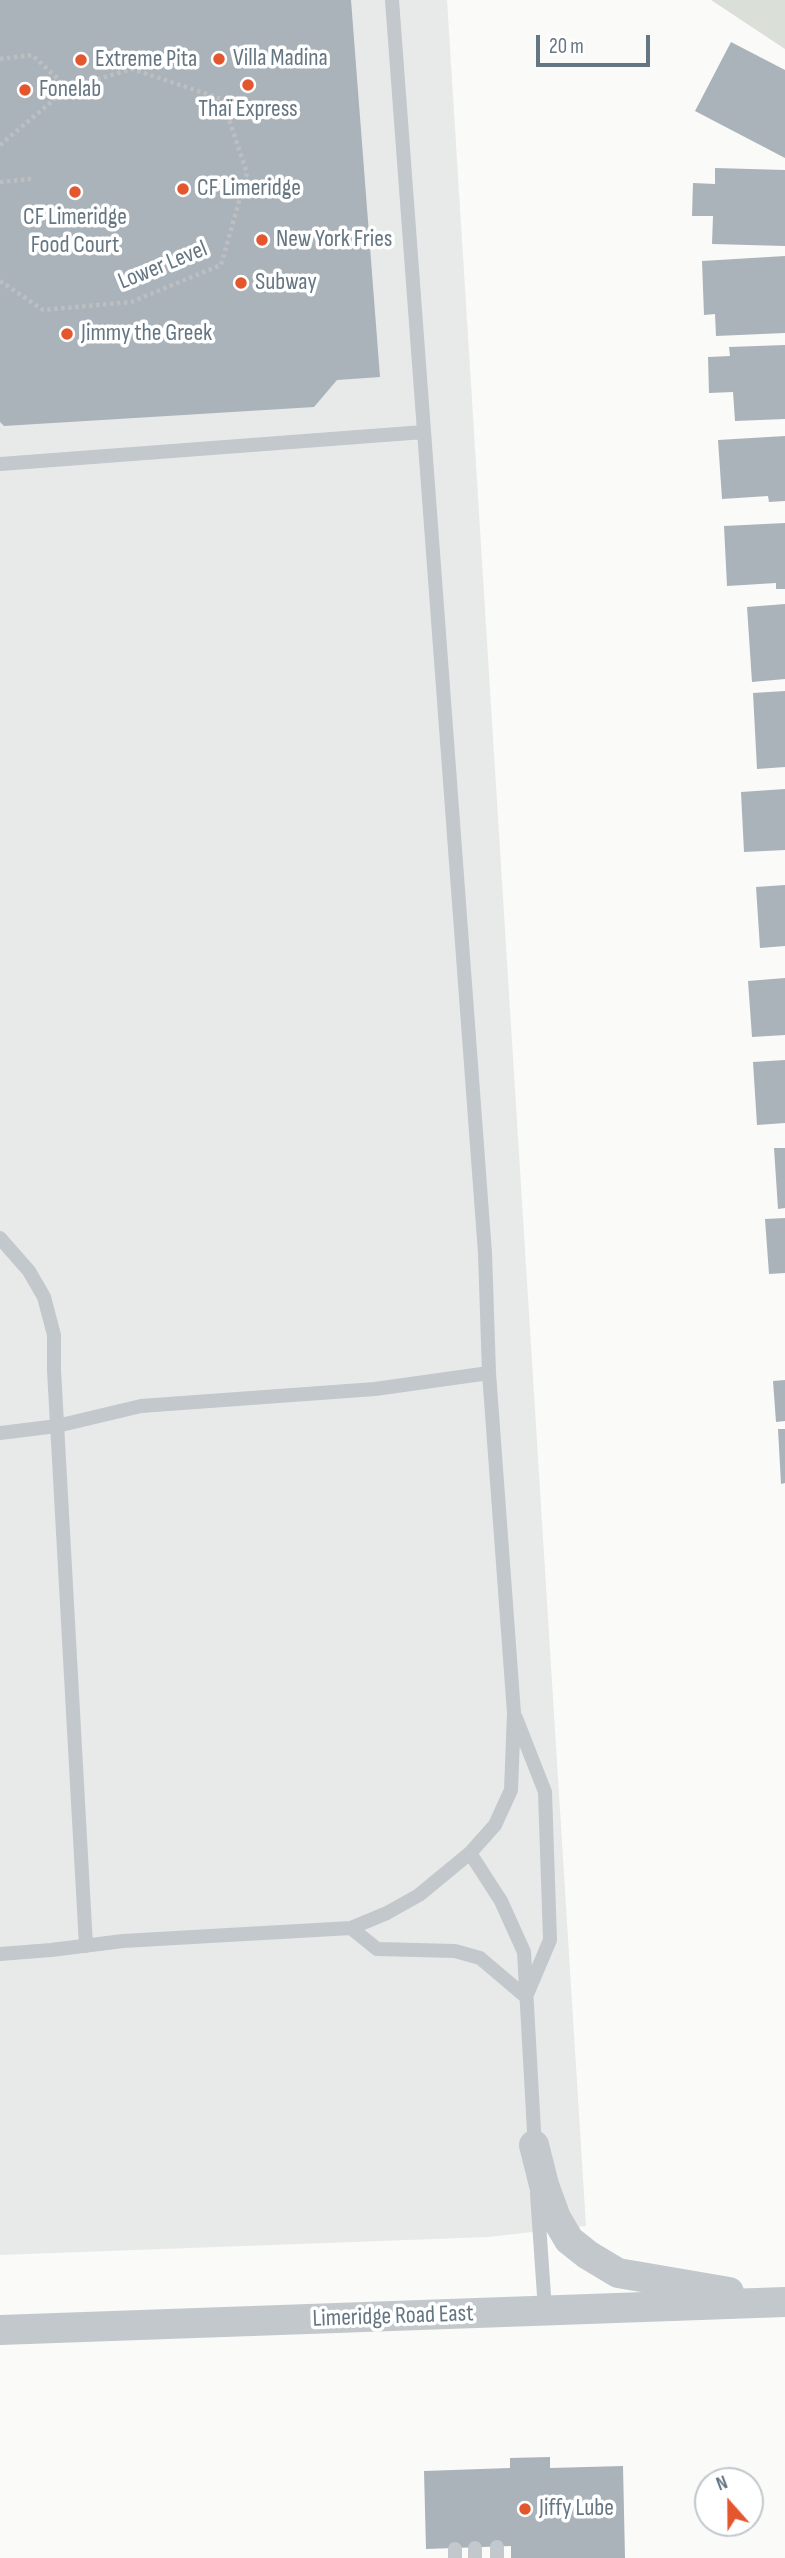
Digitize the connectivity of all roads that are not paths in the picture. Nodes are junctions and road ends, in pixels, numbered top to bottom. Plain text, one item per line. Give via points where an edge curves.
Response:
1 (392, 0) edge
2 (424, 432) junction
3 (0, 464) edge
4 (0, 1238) edge
5 (489, 1373) junction
6 (57, 1426) junction
7 (0, 1433) edge
8 (514, 1713) junction
9 (470, 1853) junction
10 (351, 1928) junction
11 (86, 1946) junction
12 (0, 1954) edge
13 (526, 1997) junction
14 (534, 2145) junction
15 (785, 2302) edge
16 (545, 2310) junction
17 (0, 2330) edge

1 - 2 lane
2 - 3 lane
2 - 5 lane via 485,1253
4 - 6 lane via 29,1270 44,1297 54,1335
5 - 6 lane via 375,1389 141,1406
5 - 8 lane
6 - 7 lane
6 - 11 lane
8 - 9 lane via 510,1790 495,1825
8 - 13 lane via 545,1792 550,1940
9 - 10 lane via 419,1895
9 - 13 lane via 501,1901 524,1952
10 - 11 lane
10 - 13 lane via 377,1949 455,1951 480,1958
11 - 12 lane
13 - 14 lane
14 - 15 street via 556,2218 569,2240 588,2255 618,2273
14 - 16 lane
15 - 16 street, Limeridge Road East
16 - 17 street, Limeridge Road East

